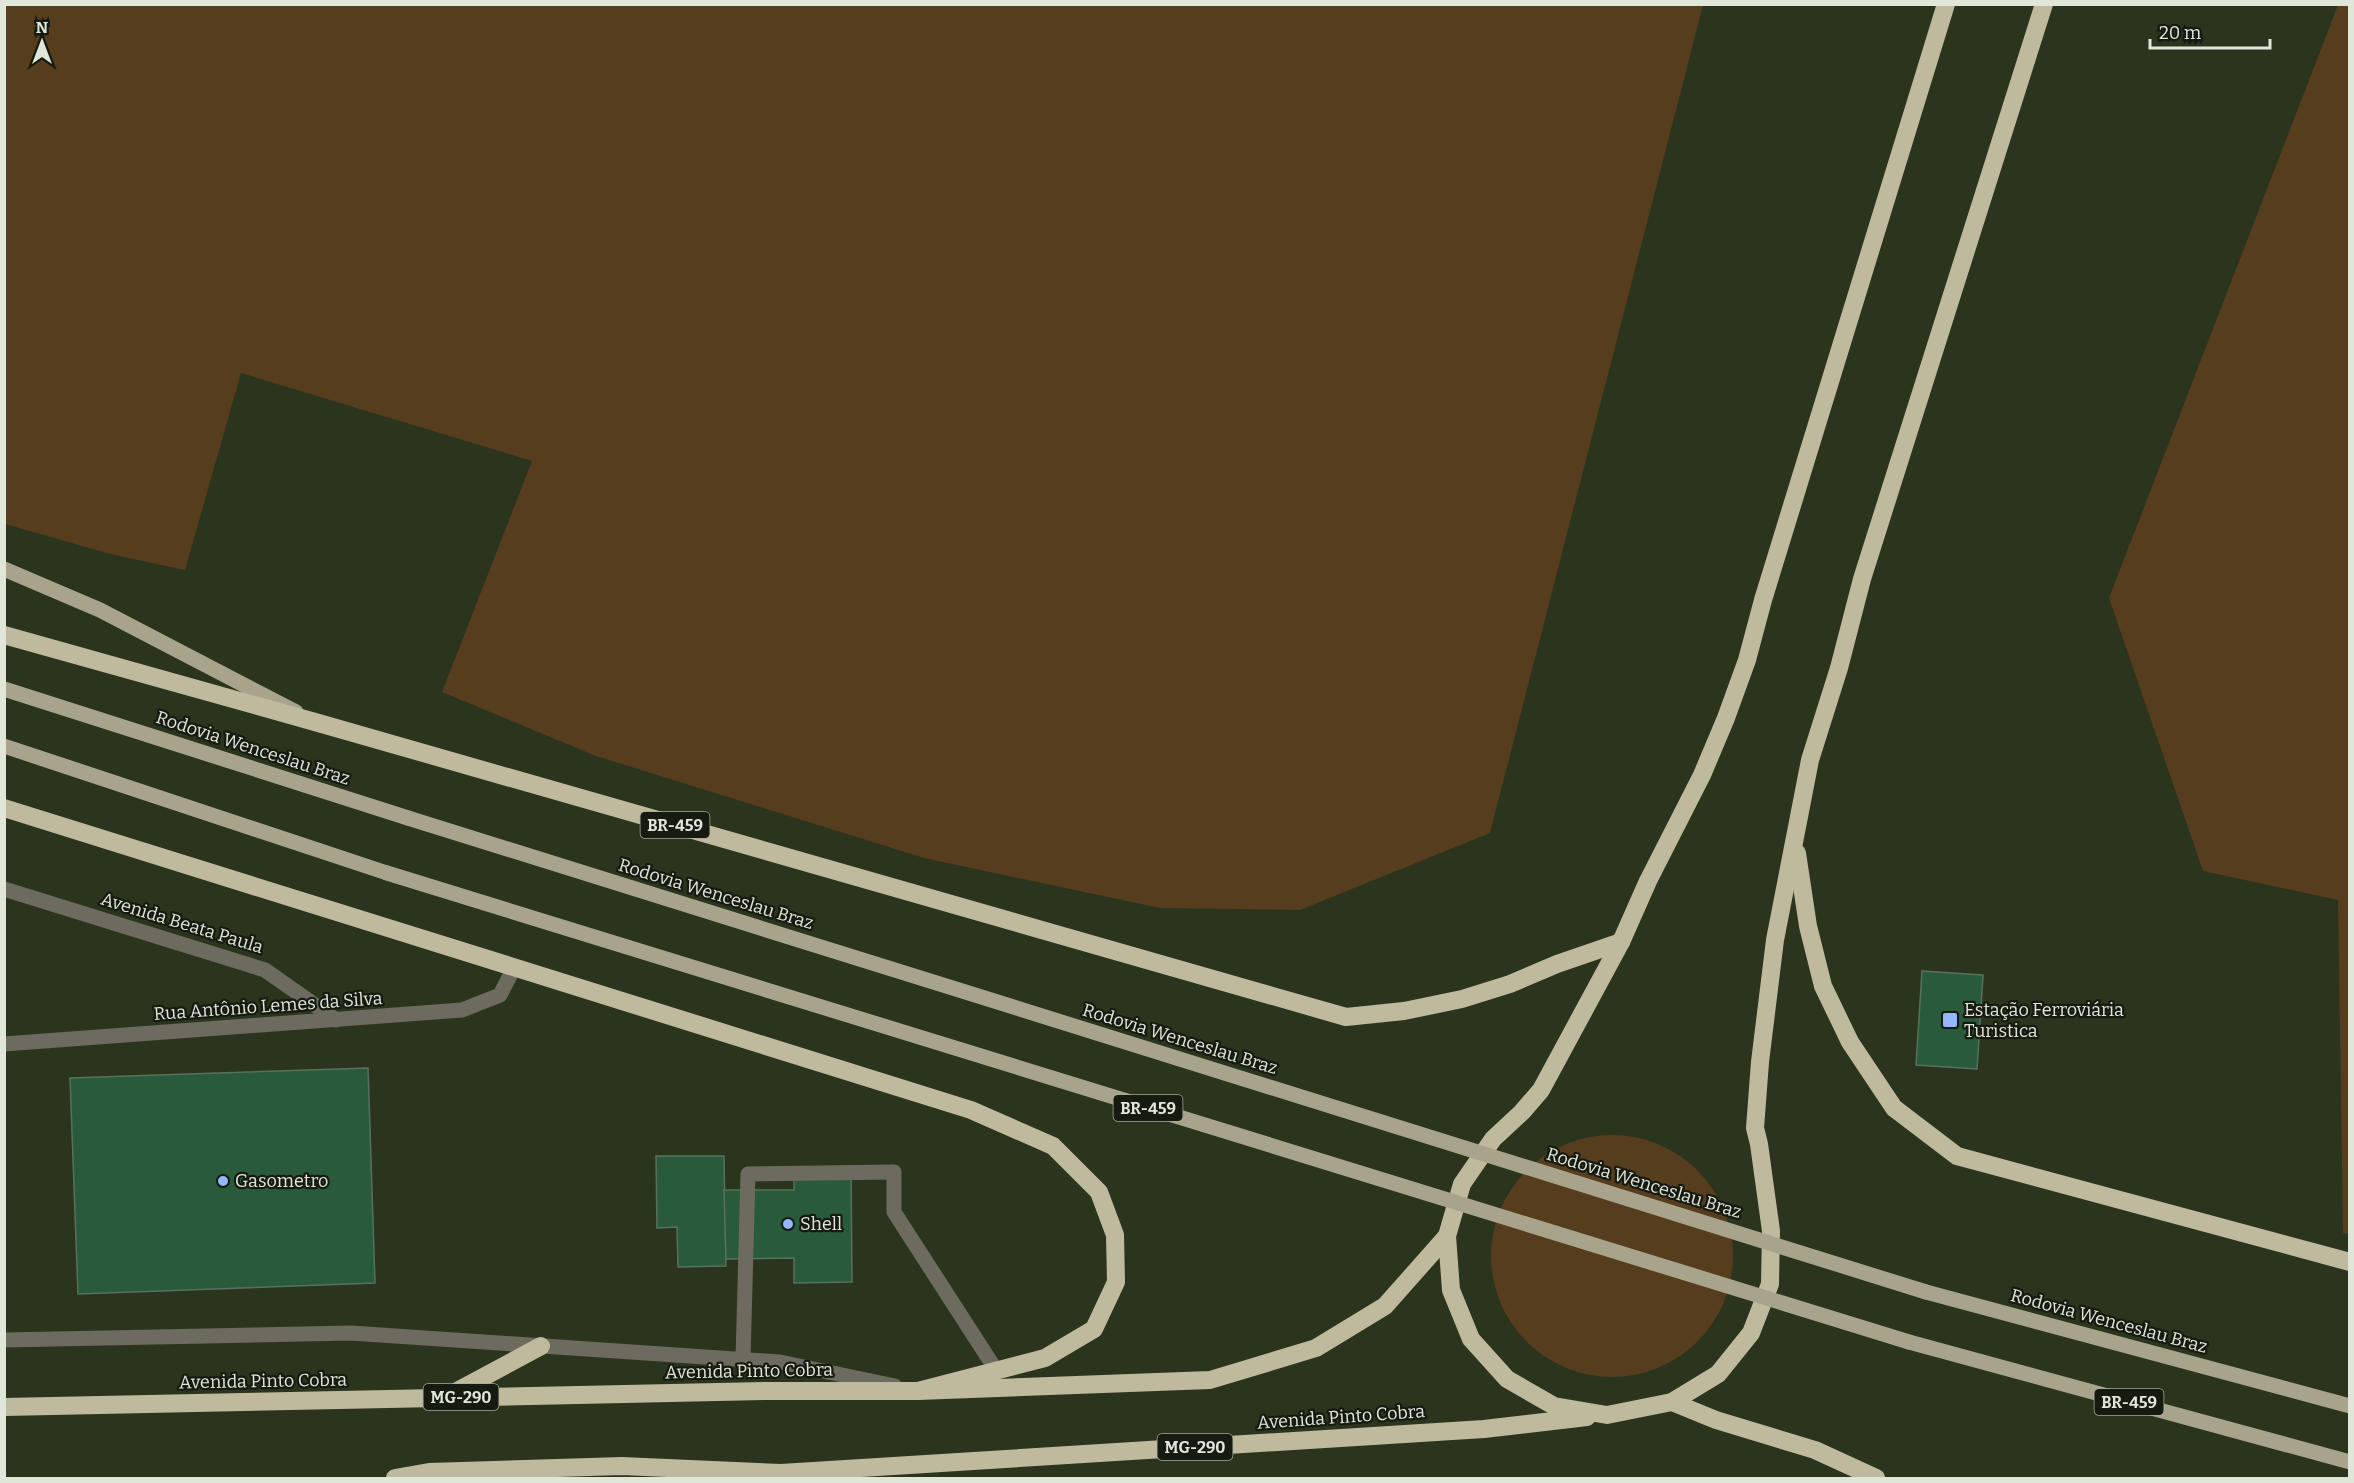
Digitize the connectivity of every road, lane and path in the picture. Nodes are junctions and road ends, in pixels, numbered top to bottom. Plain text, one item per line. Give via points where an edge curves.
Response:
1 (1946, 4) edge
2 (2044, 4) edge
3 (4, 569) edge
4 (4, 635) edge
5 (4, 689) edge
6 (315, 722) junction
7 (4, 746) edge
8 (4, 808) edge
9 (1795, 838) junction
10 (4, 889) edge
11 (1622, 942) junction
12 (515, 966) junction
13 (336, 1020) junction
14 (4, 1044) edge
15 (1447, 1236) junction
16 (2349, 1263) edge
17 (4, 1340) edge
18 (541, 1346) junction
19 (743, 1359) junction
20 (996, 1370) junction
21 (918, 1391) junction
22 (446, 1398) junction
23 (1672, 1402) junction
24 (2349, 1406) edge
25 (4, 1407) edge
26 (1607, 1415) junction
27 (2349, 1461) edge
28 (781, 1473) junction
29 (395, 1479) edge
30 (867, 1479) edge
31 (1876, 1479) edge

1 - 11 highway via 1747,660 1702,775 1647,881
2 - 9 highway via 1862,579 1810,760
3 - 6 main road via 100,610
4 - 6 highway, BR-459
5 - 24 main road, Rodovia Wenceslau Braz, bridge via 1926,1292
6 - 11 highway, BR-459 via 1346,1017 1462,999
7 - 27 main road, BR-459, bridge via 387,873 1909,1342
8 - 12 highway
9 - 16 highway via 1808,926 1823,986 1850,1042 1894,1108 1957,1156
9 - 23 highway via 1775,940 1755,1128 1771,1231 1770,1284 1751,1333 1718,1374
10 - 13 street, Avenida Beata Paula via 266,970
11 - 15 highway via 1541,1090 1493,1139 1462,1184
12 - 13 street, Rua Antônio Lemes da Silva via 500,995 462,1010
12 - 20 highway via 971,1110 1053,1146 1099,1192 1115,1235 1116,1282 1094,1329 1045,1358
13 - 14 street, Rua Antônio Lemes da Silva
15 - 21 highway, Avenida Pinto Cobra / MG-290 via 1385,1306 1316,1348 1210,1380
15 - 26 highway via 1451,1290 1471,1339 1507,1379 1554,1406
17 - 18 street via 351,1333
18 - 19 street
18 - 22 highway
19 - 20 street via 748,1174 894,1172 894,1212
19 - 21 street via 780,1362
20 - 21 highway
21 - 22 highway, Avenida Pinto Cobra / MG-290
22 - 25 highway, Avenida Pinto Cobra / MG-290
23 - 26 highway, Avenida Pinto Cobra
23 - 31 highway via 1716,1420 1815,1450
26 - 28 highway, Avenida Pinto Cobra / MG-290 via 1484,1429
28 - 29 highway, Avenida Pinto Cobra / MG-290 via 622,1466 429,1472
28 - 30 highway

